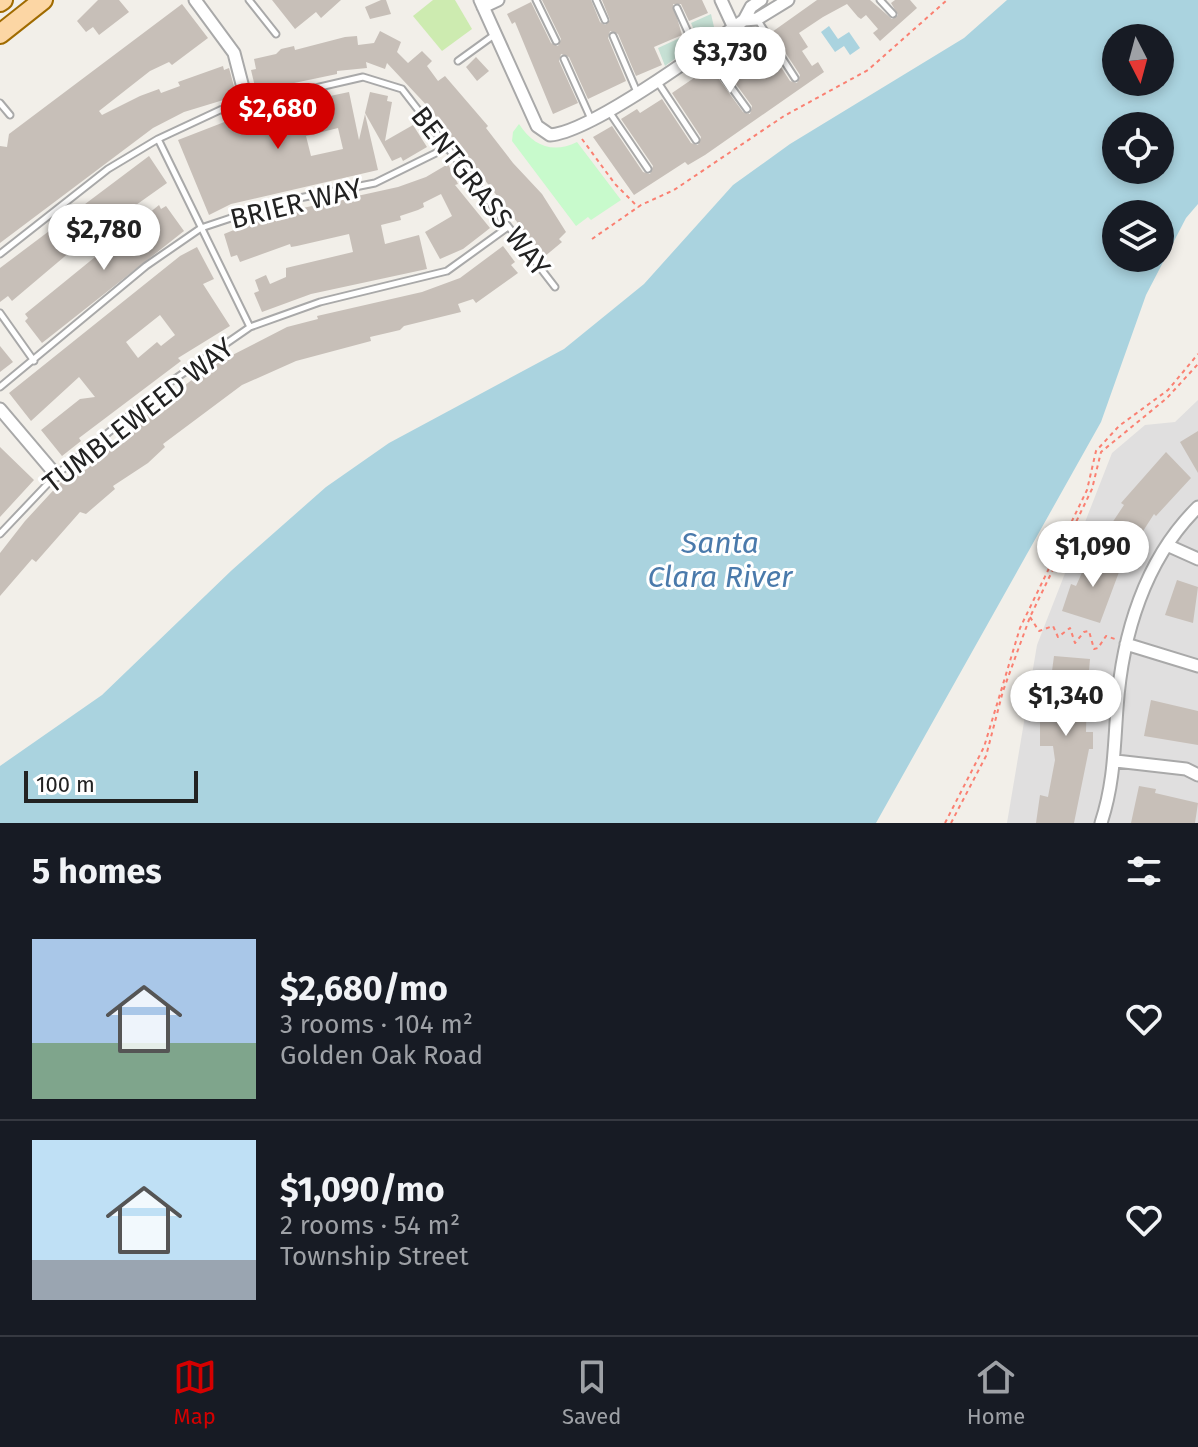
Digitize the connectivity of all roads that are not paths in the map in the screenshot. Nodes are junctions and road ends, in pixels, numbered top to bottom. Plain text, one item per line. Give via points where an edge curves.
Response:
1 (43, 0) edge
2 (195, 0) edge
3 (249, 0) edge
4 (498, 0) edge
5 (536, 0) edge
6 (596, 0) edge
7 (721, 0) edge
8 (761, 0) edge
9 (788, 0) edge
10 (880, 0) edge
11 (481, 3) edge
12 (677, 8) dead end
13 (893, 14) dead end
14 (750, 19) junction
15 (605, 20) dead end
16 (734, 28) junction
17 (0, 34) edge
18 (276, 34) dead end
19 (495, 34) junction
20 (613, 36) dead end
21 (556, 41) dead end
22 (700, 51) junction
23 (564, 59) dead end
24 (458, 61) dead end
25 (795, 78) dead end
26 (656, 80) junction
27 (637, 92) junction
28 (0, 103) edge
29 (247, 103) junction
30 (607, 109) junction
31 (747, 109) dead end
32 (10, 115) dead end
33 (591, 119) junction
34 (158, 139) junction
35 (696, 140) dead end
36 (448, 147) junction
37 (648, 169) dead end
38 (508, 227) junction
39 (201, 228) junction
40 (0, 254) edge
41 (555, 287) dead end
42 (0, 313) edge
43 (250, 327) junction
44 (34, 361) junction
45 (0, 387) edge
46 (0, 409) edge
47 (56, 475) junction
48 (1198, 507) edge
49 (0, 534) edge
50 (1169, 546) junction
51 (1198, 559) edge
52 (1126, 644) junction
53 (1198, 666) edge
54 (1116, 761) junction
55 (1198, 775) edge
56 (1101, 823) edge

1 - 17 main road
2 - 29 street via 234,53
3 - 18 lane
4 - 11 street
5 - 21 lane
6 - 15 lane
7 - 16 street
8 - 14 street via 751,7
9 - 14 street
10 - 13 lane
11 - 19 street
12 - 22 lane
14 - 16 street
14 - 25 lane
16 - 22 street
19 - 24 lane
19 - 33 street via 537,126 550,135
20 - 27 lane
22 - 26 street
22 - 31 lane
23 - 33 lane
26 - 27 street
26 - 35 lane
27 - 30 street
28 - 32 lane
29 - 34 lane
29 - 36 lane, BENTGRASS WAY via 363,77 402,89
30 - 33 street
30 - 37 lane
34 - 39 lane
34 - 40 lane via 108,169
36 - 38 lane, BENTGRASS WAY
36 - 39 lane, BRIER WAY via 375,183 279,202
38 - 41 lane, BENTGRASS WAY
38 - 43 lane, TUMBLEWEED WAY via 447,271 320,302
39 - 43 lane
39 - 44 lane, BRIER WAY via 146,266
42 - 44 lane
43 - 47 lane, TUMBLEWEED WAY via 172,381
44 - 45 lane, BRIER WAY
46 - 47 street
47 - 49 lane, TUMBLEWEED WAY
48 - 50 street
50 - 51 street
50 - 52 street via 1148,577
52 - 53 street
52 - 54 street
54 - 55 street
54 - 56 street

